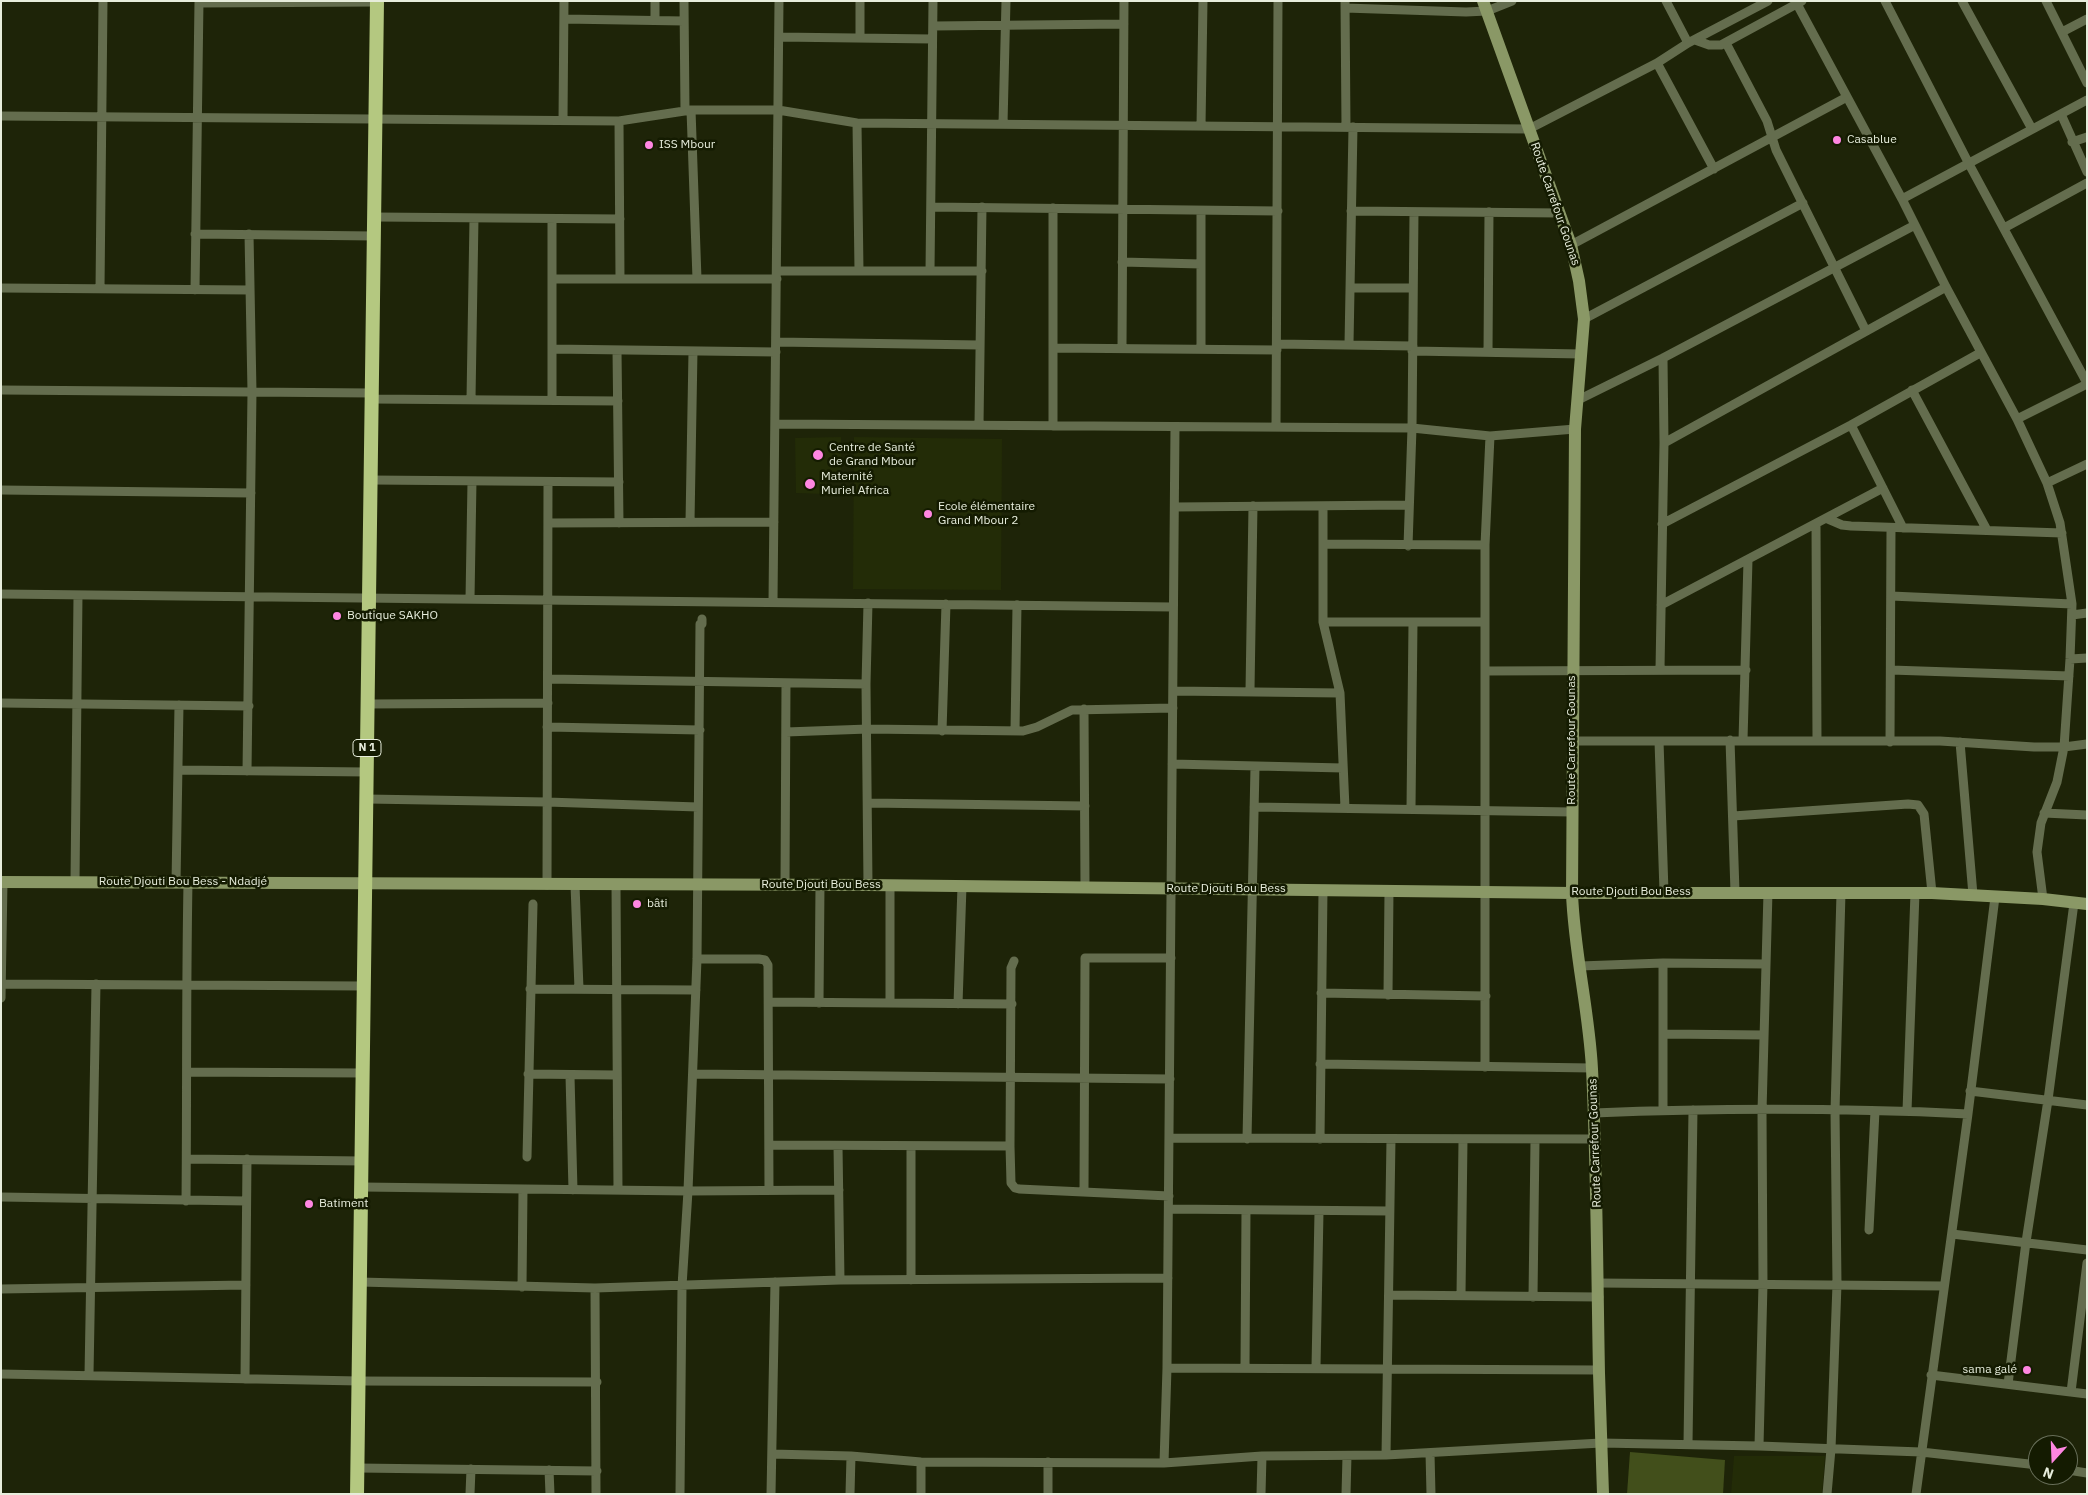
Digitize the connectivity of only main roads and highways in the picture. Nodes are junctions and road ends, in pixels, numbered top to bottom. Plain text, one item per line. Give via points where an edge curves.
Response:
1 (377, 2) edge
2 (1485, 6) edge
3 (2, 882) edge
4 (366, 883) junction
5 (1572, 893) junction
6 (2087, 904) edge
7 (357, 1494) edge
8 (1603, 1494) edge

1 - 4 highway, N 1
2 - 5 main road, Route Carrefour Gounas via 1571,245 1580,281 1584,318 1575,430
3 - 4 main road, Route Djouti Bou Bess - Ndadjé
4 - 5 main road, Route Djouti Bou Bess
4 - 7 highway, N 1
5 - 6 main road, Route Djouti Bou Bess via 1932,893
5 - 8 main road, Route Carrefour Gounas via 1592,1068

